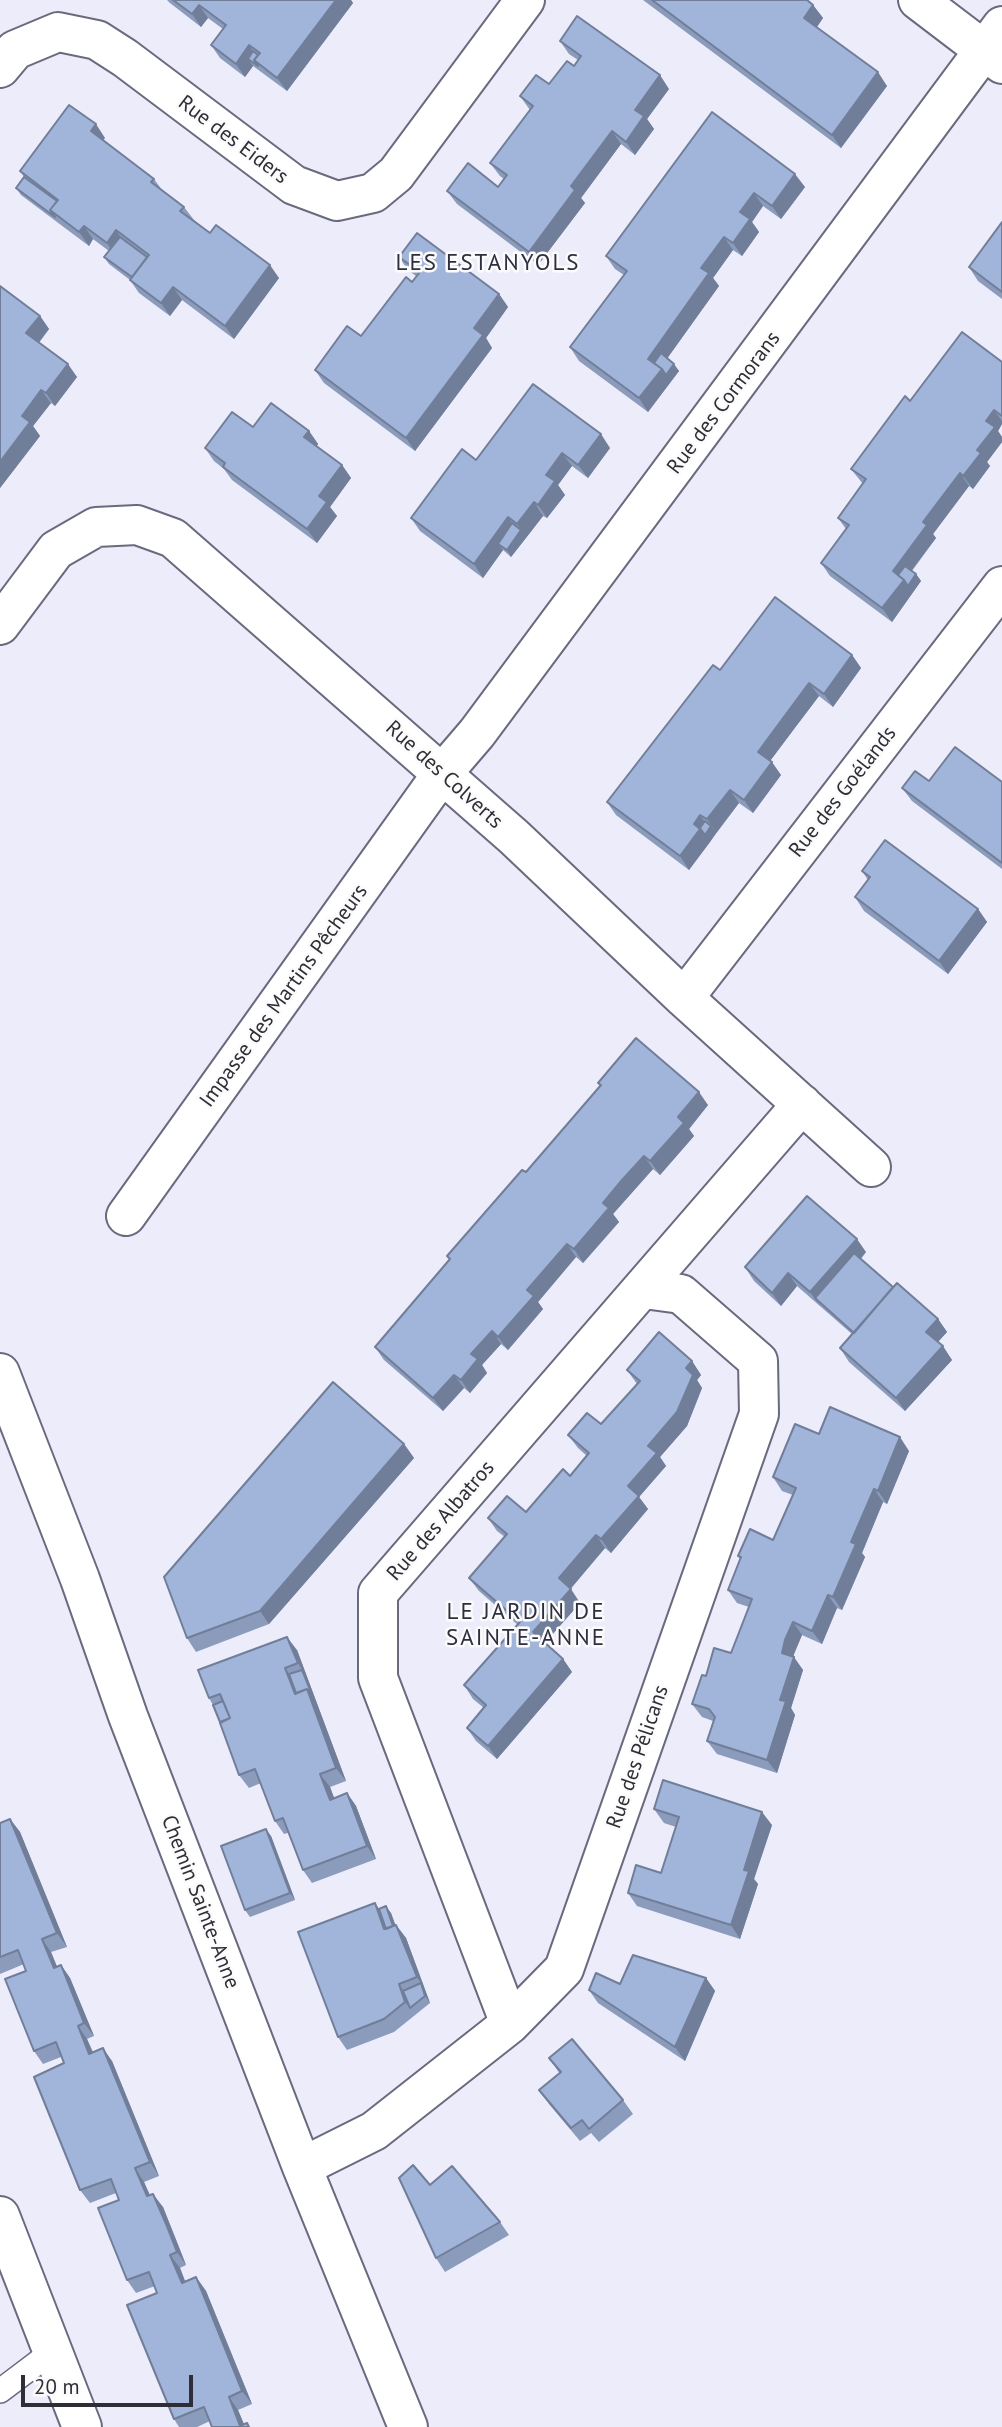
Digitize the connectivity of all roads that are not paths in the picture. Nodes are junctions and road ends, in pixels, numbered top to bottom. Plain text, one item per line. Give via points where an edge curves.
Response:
1 (525, 0) edge
2 (918, 0) edge
3 (996, 47) edge
4 (0, 68) edge
5 (1002, 586) edge
6 (0, 625) edge
7 (442, 775) junction
8 (684, 998) junction
9 (802, 1104) junction
10 (872, 1167) dead end
11 (126, 1216) dead end
12 (644, 1289) junction
13 (0, 1373) edge
14 (510, 2024) junction
15 (302, 2167) junction
16 (0, 2216) edge
17 (53, 2351) junction
18 (0, 2391) edge
19 (82, 2427) edge
20 (408, 2427) edge

1 - 4 street, Rue des Eiders via 396,174 373,193 337,201 294,185 97,40 58,32 15,50
2 - 3 street
3 - 7 street, Rue des Cormorans
5 - 8 street, Rue des Goélands
6 - 7 street, Rue des Colverts via 56,550 96,527 137,525 173,538
7 - 8 street, Rue des Colverts
7 - 11 street, Impasse des Martins Pêcheurs
8 - 9 street, Rue des Colverts
9 - 10 street, Rue des Colverts
9 - 12 street, Rue des Albatros
12 - 14 street, Rue des Pélicans via 681,1294 758,1361 759,1414 564,1969
12 - 14 street, Rue des Albatros via 378,1593 378,1678
13 - 15 street, Chemin Sainte-Anne
14 - 15 street, Rue des Pélicans via 374,2131
15 - 20 street, Chemin Sainte-Anne
16 - 17 street
17 - 18 lane
17 - 19 street

